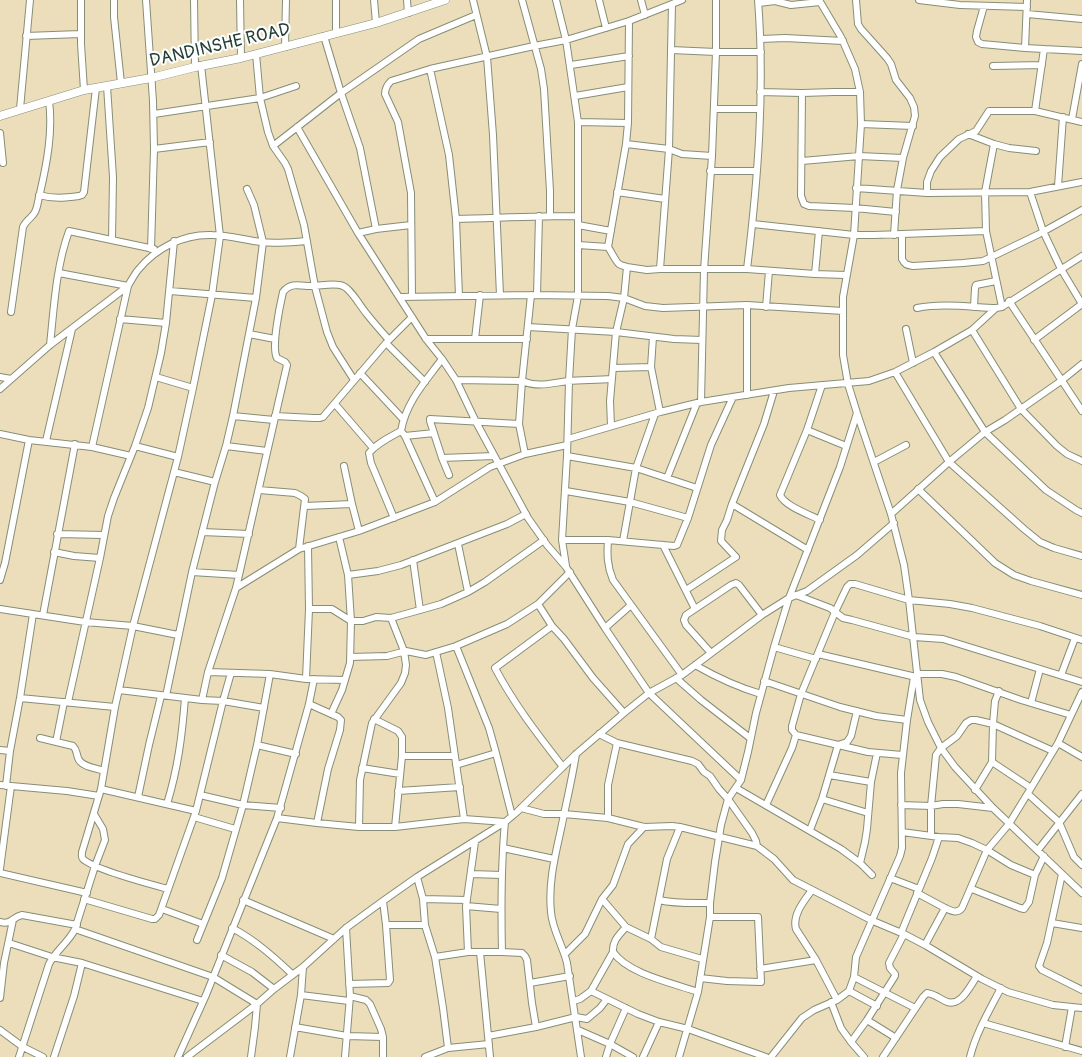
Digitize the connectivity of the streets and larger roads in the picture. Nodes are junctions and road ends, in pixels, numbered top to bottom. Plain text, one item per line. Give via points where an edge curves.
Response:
1 (30, 0) edge
2 (80, 0) edge
3 (114, 0) edge
4 (146, 0) edge
5 (194, 0) edge
6 (240, 0) edge
7 (286, 0) edge
8 (336, 0) edge
9 (374, 0) edge
10 (408, 0) edge
11 (445, 0) edge
12 (472, 0) edge
13 (522, 0) edge
14 (556, 0) edge
15 (599, 0) edge
16 (641, 0) edge
17 (682, 0) edge
18 (716, 0) edge
19 (856, 0) edge
20 (923, 0) edge
21 (758, 1) edge
22 (819, 1) edge
23 (971, 3) edge
24 (996, 3) edge
25 (672, 4) junction
26 (984, 6) junction
27 (1027, 7) edge
28 (408, 13) junction
29 (476, 15) junction
30 (645, 15) junction
31 (1082, 19) edge
32 (629, 21) junction
33 (376, 23) junction
34 (606, 28) junction
35 (336, 33) junction
36 (80, 34) junction
37 (26, 36) junction
38 (324, 36) junction
39 (761, 39) junction
40 (566, 40) junction
41 (843, 41) junction
42 (534, 46) junction
43 (285, 47) junction
44 (1025, 48) junction
45 (1044, 49) junction
46 (671, 50) junction
47 (1082, 51) edge
48 (716, 52) junction
49 (761, 52) junction
50 (256, 54) junction
51 (629, 56) junction
52 (487, 57) junction
53 (241, 58) junction
54 (1082, 64) edge
55 (571, 65) junction
56 (1042, 65) junction
57 (198, 66) junction
58 (993, 66) dead end
59 (430, 69) junction
60 (151, 78) junction
61 (121, 83) junction
62 (107, 86) junction
63 (296, 86) dead end
64 (628, 87) junction
65 (96, 88) junction
66 (84, 90) junction
67 (760, 92) junction
68 (860, 92) junction
69 (341, 93) junction
70 (802, 93) junction
71 (574, 96) junction
72 (260, 98) junction
73 (49, 101) junction
74 (207, 105) junction
75 (20, 109) junction
76 (760, 109) junction
77 (714, 110) junction
78 (1035, 110) junction
79 (154, 114) junction
80 (0, 116) edge
81 (1063, 117) junction
82 (1072, 118) junction
83 (578, 122) junction
84 (1082, 122) edge
85 (628, 123) junction
86 (861, 124) junction
87 (912, 126) junction
88 (297, 127) junction
89 (0, 133) edge
90 (968, 134) junction
91 (210, 142) junction
92 (626, 144) junction
93 (994, 144) junction
94 (273, 146) junction
95 (154, 149) junction
96 (669, 150) junction
97 (1036, 151) dead end
98 (712, 156) junction
99 (859, 156) junction
100 (903, 158) junction
101 (802, 161) junction
102 (3, 163) dead end
103 (710, 170) junction
104 (756, 171) junction
105 (1082, 182) edge
106 (1058, 186) junction
107 (856, 188) junction
108 (247, 189) dead end
109 (897, 190) junction
110 (617, 192) junction
111 (985, 192) junction
112 (1030, 192) junction
113 (927, 193) junction
114 (39, 195) junction
115 (665, 199) junction
116 (855, 208) junction
117 (1082, 210) edge
118 (896, 212) junction
119 (539, 216) junction
120 (550, 216) junction
121 (578, 216) junction
122 (496, 218) junction
123 (456, 219) junction
124 (753, 224) junction
125 (411, 225) junction
126 (578, 225) junction
127 (376, 229) junction
128 (611, 231) junction
129 (819, 231) junction
130 (986, 231) junction
131 (1044, 231) junction
132 (358, 234) junction
133 (902, 234) junction
134 (854, 235) junction
135 (894, 235) junction
136 (220, 236) junction
137 (112, 240) junction
138 (308, 241) junction
139 (174, 242) junction
140 (263, 242) junction
141 (578, 245) junction
142 (608, 247) junction
143 (151, 249) junction
144 (161, 250) junction
145 (1082, 256) edge
146 (991, 257) junction
147 (627, 267) junction
148 (660, 269) junction
149 (747, 269) junction
150 (1061, 269) junction
151 (704, 270) junction
152 (769, 271) junction
153 (58, 273) junction
154 (815, 274) junction
155 (846, 275) junction
156 (996, 281) junction
157 (128, 286) junction
158 (316, 287) junction
159 (170, 291) junction
160 (212, 295) junction
161 (500, 295) junction
162 (534, 295) junction
163 (459, 296) junction
164 (480, 296) junction
165 (578, 296) junction
166 (400, 297) junction
167 (412, 297) junction
168 (256, 298) junction
169 (624, 298) junction
170 (1010, 301) junction
171 (1082, 304) edge
172 (747, 305) junction
173 (704, 306) junction
174 (766, 306) junction
175 (974, 307) junction
176 (999, 307) junction
177 (916, 308) dead end
178 (11, 312) dead end
179 (843, 312) junction
180 (412, 317) junction
181 (120, 318) junction
182 (166, 323) junction
183 (528, 327) junction
184 (72, 329) junction
185 (906, 329) dead end
186 (572, 330) junction
187 (972, 330) junction
188 (616, 332) junction
189 (249, 334) junction
190 (653, 337) junction
191 (275, 339) junction
192 (426, 339) junction
193 (475, 339) junction
194 (527, 339) junction
195 (702, 340) junction
196 (1034, 340) junction
197 (387, 341) junction
198 (50, 346) junction
199 (934, 352) junction
200 (442, 359) junction
201 (912, 363) junction
202 (1082, 364) edge
203 (652, 367) junction
204 (612, 368) junction
205 (895, 372) junction
206 (360, 373) junction
207 (0, 377) edge
208 (156, 377) junction
209 (11, 379) junction
210 (611, 379) junction
211 (354, 380) junction
212 (456, 380) junction
213 (1061, 380) junction
214 (522, 381) junction
215 (569, 381) junction
216 (425, 382) junction
217 (848, 384) junction
218 (822, 385) junction
219 (194, 388) junction
220 (0, 389) edge
221 (774, 391) junction
222 (746, 395) junction
223 (733, 397) junction
224 (699, 403) junction
225 (335, 404) junction
226 (1021, 409) junction
227 (1082, 411) edge
228 (657, 413) junction
229 (857, 413) junction
230 (233, 416) junction
231 (275, 418) junction
232 (403, 419) junction
233 (476, 422) junction
234 (519, 424) junction
235 (611, 426) junction
236 (807, 430) junction
237 (985, 432) junction
238 (403, 433) junction
239 (434, 433) junction
240 (0, 434) edge
241 (29, 440) junction
242 (46, 441) junction
243 (568, 442) junction
244 (75, 444) junction
245 (906, 445) dead end
246 (92, 446) junction
247 (135, 446) junction
248 (226, 446) junction
249 (846, 446) junction
250 (373, 448) junction
251 (267, 451) junction
252 (525, 454) junction
253 (131, 456) junction
254 (494, 456) junction
255 (567, 456) junction
256 (178, 457) junction
257 (442, 458) junction
258 (1082, 461) edge
259 (874, 462) junction
260 (949, 462) junction
261 (498, 464) junction
262 (344, 466) dead end
263 (636, 468) junction
264 (174, 472) junction
265 (449, 474) dead end
266 (667, 478) junction
267 (215, 482) junction
268 (697, 488) junction
269 (918, 489) junction
270 (258, 490) junction
271 (566, 491) junction
272 (435, 502) junction
273 (630, 502) junction
274 (352, 504) junction
275 (732, 504) junction
276 (305, 506) junction
277 (1082, 513) edge
278 (526, 514) junction
279 (891, 514) junction
280 (394, 518) junction
281 (688, 518) junction
282 (820, 520) junction
283 (894, 523) junction
284 (360, 531) junction
285 (202, 532) junction
286 (58, 534) junction
287 (249, 534) junction
288 (104, 535) junction
289 (340, 537) junction
290 (544, 540) junction
291 (562, 540) junction
292 (608, 540) junction
293 (624, 541) junction
294 (458, 544) junction
295 (663, 545) junction
296 (308, 546) junction
297 (300, 550) junction
298 (808, 550) junction
299 (3, 551) edge
300 (54, 552) junction
301 (1082, 556) edge
302 (100, 558) junction
303 (413, 560) junction
304 (568, 570) junction
305 (192, 572) junction
306 (239, 575) junction
307 (348, 575) junction
308 (0, 580) edge
309 (236, 588) junction
310 (686, 590) junction
311 (468, 592) junction
312 (1082, 594) edge
313 (796, 595) junction
314 (789, 598) junction
315 (909, 600) junction
316 (538, 604) junction
317 (631, 604) junction
318 (0, 609) edge
319 (309, 609) junction
320 (695, 609) junction
321 (420, 610) junction
322 (835, 612) junction
323 (32, 614) junction
324 (43, 615) junction
325 (762, 615) junction
326 (391, 618) junction
327 (350, 621) junction
328 (85, 622) junction
329 (133, 626) junction
330 (552, 626) junction
331 (604, 628) junction
332 (178, 635) junction
333 (914, 637) junction
334 (1079, 639) edge
335 (456, 646) junction
336 (774, 647) junction
337 (404, 651) junction
338 (436, 652) junction
339 (711, 653) junction
340 (817, 656) junction
341 (350, 657) junction
342 (695, 665) junction
343 (1040, 669) junction
344 (208, 672) junction
345 (231, 673) junction
346 (270, 674) junction
347 (1061, 675) junction
348 (916, 676) junction
349 (679, 677) junction
350 (306, 678) junction
351 (314, 679) junction
352 (345, 680) junction
353 (764, 681) junction
354 (1082, 682) edge
355 (119, 690) junction
356 (999, 691) junction
357 (1082, 692) edge
358 (649, 693) junction
359 (760, 694) junction
360 (801, 694) junction
361 (164, 696) junction
362 (20, 698) junction
363 (185, 698) junction
364 (202, 700) junction
365 (223, 701) junction
366 (66, 702) junction
367 (1031, 703) junction
368 (309, 704) junction
369 (1080, 704) edge
370 (115, 707) junction
371 (264, 708) junction
372 (857, 711) junction
373 (624, 712) junction
374 (331, 714) junction
375 (1072, 715) junction
376 (374, 719) junction
377 (907, 720) junction
378 (992, 724) junction
379 (599, 734) junction
380 (796, 735) junction
381 (40, 738) dead end
382 (750, 738) junction
383 (56, 742) junction
384 (617, 743) junction
385 (1058, 743) junction
386 (257, 745) junction
387 (838, 745) junction
388 (941, 748) junction
389 (0, 750) edge
390 (1053, 751) junction
391 (10, 752) junction
392 (496, 753) junction
393 (877, 753) junction
394 (296, 754) junction
395 (576, 754) junction
396 (902, 755) junction
397 (402, 756) junction
398 (455, 756) junction
399 (1082, 758) edge
400 (992, 762) junction
401 (456, 765) junction
402 (563, 767) junction
403 (362, 768) junction
404 (104, 771) junction
405 (400, 774) junction
406 (829, 774) junction
407 (741, 780) junction
408 (870, 782) junction
409 (5, 785) edge
410 (460, 787) junction
411 (736, 788) junction
412 (975, 790) junction
413 (398, 791) junction
414 (1029, 791) junction
415 (100, 793) junction
416 (1082, 794) edge
417 (200, 795) junction
418 (138, 797) junction
419 (728, 799) junction
420 (822, 799) junction
421 (167, 804) junction
422 (243, 805) junction
423 (766, 805) junction
424 (901, 805) junction
425 (931, 806) junction
426 (281, 808) junction
427 (521, 808) junction
428 (993, 808) junction
429 (868, 813) junction
430 (94, 814) junction
431 (195, 814) junction
432 (564, 814) junction
433 (512, 816) junction
434 (277, 818) junction
435 (608, 818) junction
436 (464, 819) junction
437 (505, 822) junction
438 (1059, 822) junction
439 (317, 823) junction
440 (1009, 824) junction
441 (359, 827) junction
442 (395, 827) junction
443 (644, 827) junction
444 (680, 827) junction
445 (235, 829) junction
446 (810, 830) junction
447 (902, 832) junction
448 (720, 836) junction
449 (931, 836) junction
450 (940, 837) junction
451 (475, 842) junction
452 (757, 846) junction
453 (503, 848) junction
454 (987, 850) junction
455 (1038, 850) junction
456 (1044, 856) junction
457 (554, 859) junction
458 (860, 863) junction
459 (1082, 865) edge
460 (95, 866) junction
461 (0, 869) edge
462 (0, 872) edge
463 (471, 874) junction
464 (1035, 874) junction
465 (1062, 874) junction
466 (502, 875) junction
467 (872, 876) dead end
468 (417, 877) junction
469 (890, 878) junction
470 (168, 889) junction
471 (972, 889) junction
472 (1081, 889) edge
473 (812, 890) junction
474 (918, 891) junction
475 (86, 896) junction
476 (424, 899) junction
477 (602, 899) junction
478 (243, 900) junction
479 (659, 900) junction
480 (383, 901) junction
481 (467, 903) junction
482 (710, 903) junction
483 (945, 908) junction
484 (162, 909) junction
485 (501, 909) junction
486 (710, 917) junction
487 (13, 920) junction
488 (872, 921) junction
489 (0, 922) edge
490 (1052, 923) junction
491 (203, 924) junction
492 (425, 925) junction
493 (386, 926) junction
494 (76, 927) junction
495 (626, 927) junction
496 (232, 928) junction
497 (346, 928) junction
498 (1082, 928) edge
499 (903, 933) junction
500 (334, 939) junction
501 (651, 939) junction
502 (197, 940) dead end
503 (9, 943) junction
504 (925, 944) junction
505 (468, 952) junction
506 (480, 952) junction
507 (502, 952) junction
508 (613, 952) junction
509 (565, 954) junction
510 (221, 955) junction
511 (52, 957) junction
512 (435, 957) junction
513 (702, 959) junction
514 (816, 960) junction
515 (2, 962) edge
516 (82, 964) junction
517 (303, 967) junction
518 (760, 969) junction
519 (293, 975) junction
520 (570, 976) junction
521 (977, 976) junction
522 (213, 977) junction
523 (854, 977) junction
524 (700, 978) junction
525 (530, 983) junction
526 (349, 984) junction
527 (1001, 988) junction
528 (274, 989) junction
529 (1082, 990) edge
530 (591, 991) junction
531 (849, 991) junction
532 (698, 992) junction
533 (885, 992) junction
534 (301, 995) junction
535 (0, 998) edge
536 (350, 999) junction
537 (607, 999) junction
538 (203, 1001) junction
539 (573, 1001) junction
540 (834, 1001) junction
541 (257, 1004) junction
542 (876, 1006) junction
543 (1072, 1007) junction
544 (626, 1008) junction
545 (915, 1008) junction
546 (1082, 1008) edge
547 (576, 1017) junction
548 (868, 1020) junction
549 (659, 1022) junction
550 (983, 1024) junction
551 (295, 1027) junction
552 (536, 1027) junction
553 (688, 1029) junction
554 (0, 1030) edge
555 (578, 1030) junction
556 (347, 1036) junction
557 (488, 1036) junction
558 (383, 1038) junction
559 (896, 1038) junction
560 (851, 1042) junction
561 (489, 1044) junction
562 (610, 1044) junction
563 (1065, 1046) junction
564 (23, 1047) junction
565 (448, 1048) junction
566 (1082, 1051) edge
567 (434, 1055) edge
568 (755, 1056) edge
569 (19, 1057) edge
570 (43, 1057) edge
571 (54, 1057) edge
572 (178, 1057) edge
573 (187, 1057) edge
574 (251, 1057) edge
575 (290, 1057) edge
576 (345, 1057) edge
577 (383, 1057) edge
578 (425, 1057) edge
579 (490, 1057) edge
580 (581, 1057) edge
581 (606, 1057) edge
582 (632, 1057) edge
583 (643, 1057) edge
584 (680, 1057) edge
585 (766, 1057) edge
586 (771, 1057) edge
587 (864, 1057) edge
588 (883, 1057) edge
589 (970, 1057) edge

1 - 37 street
2 - 36 street
3 - 61 street
4 - 60 street
5 - 57 street
6 - 53 street
7 - 43 street
8 - 35 street
9 - 33 street
10 - 28 street
11 - 28 street, DANDINSHE ROAD
12 - 29 street
13 - 42 street
14 - 40 street
15 - 34 street
16 - 30 street
17 - 25 street
18 - 48 street
19 - 87 street via 858,24 887,58 896,80 910,98 915,116
20 - 23 street
21 - 22 street via 791,5
21 - 39 street
22 - 41 street
23 - 26 street
24 - 26 street
24 - 27 street
25 - 30 street
25 - 46 street
26 - 44 street via 976,37 978,42 989,46
27 - 31 street
27 - 44 street
28 - 33 street, DANDINSHE ROAD
29 - 52 street
29 - 69 street via 419,39
30 - 32 street
32 - 34 street
32 - 51 street
33 - 35 street, DANDINSHE ROAD
34 - 40 street
35 - 38 street, DANDINSHE ROAD
36 - 37 street
36 - 66 street
37 - 75 street
38 - 43 street, DANDINSHE ROAD
38 - 69 street
39 - 41 street
39 - 49 street
40 - 42 street
40 - 55 street
41 - 68 street
42 - 52 street
42 - 120 street via 544,89
43 - 50 street, DANDINSHE ROAD
44 - 45 street
45 - 47 street
45 - 56 street
46 - 48 street
46 - 96 street
48 - 49 street
48 - 77 street
49 - 67 street
50 - 53 street, DANDINSHE ROAD
50 - 72 street
51 - 55 street
51 - 64 street
52 - 59 street
52 - 122 street
53 - 57 street, DANDINSHE ROAD
54 - 82 street
55 - 71 street
56 - 58 street
56 - 78 street
57 - 60 street, DANDINSHE ROAD
57 - 74 street
59 - 123 street via 449,155
59 - 125 street via 391,81 385,90 400,131 411,193
60 - 61 street, DANDINSHE ROAD
60 - 79 street
61 - 62 street, DANDINSHE ROAD
62 - 65 street, DANDINSHE ROAD
62 - 137 street via 113,176
63 - 72 street
64 - 71 street
64 - 85 street
65 - 66 street, DANDINSHE ROAD
65 - 114 street via 84,192 79,196 59,198
66 - 73 street, DANDINSHE ROAD
67 - 70 street
67 - 76 street
68 - 70 street
68 - 86 street
69 - 88 street
69 - 127 street via 360,148
70 - 101 street
71 - 83 street
72 - 74 street
72 - 94 street
73 - 75 street, DANDINSHE ROAD
73 - 114 street via 51,118 46,169
74 - 79 street
74 - 91 street
75 - 80 street, DANDINSHE ROAD
76 - 77 street
76 - 104 street
77 - 98 street
78 - 81 street
78 - 90 street via 992,110 976,131
79 - 95 street
81 - 82 street
81 - 106 street
82 - 84 street
83 - 85 street
83 - 121 street
85 - 92 street
86 - 87 street
86 - 99 street
87 - 100 street
88 - 94 street
88 - 132 street
89 - 102 street
90 - 93 street
90 - 113 street via 940,157 927,182
91 - 95 street
91 - 136 street
92 - 96 street
92 - 110 street
93 - 97 street
93 - 111 street
94 - 138 street via 288,169
95 - 143 street
96 - 98 street
96 - 115 street
98 - 103 street
99 - 100 street
99 - 101 street
99 - 107 street
100 - 109 street
101 - 116 street via 801,196 804,204
103 - 104 street
103 - 151 street
104 - 124 street
105 - 106 street
106 - 112 street
107 - 109 street
107 - 116 street
108 - 140 street
109 - 113 street
109 - 118 street
110 - 115 street
110 - 128 street
111 - 112 street
111 - 113 street
111 - 130 street
112 - 131 street
114 - 178 street via 34,213 23,226
115 - 148 street
116 - 118 street
116 - 134 street
117 - 131 street
118 - 135 street
119 - 120 street
119 - 122 street
119 - 162 street
120 - 121 street
121 - 126 street
122 - 123 street
122 - 161 street
123 - 163 street
124 - 129 street
124 - 149 street
125 - 127 street
125 - 167 street
126 - 128 street
126 - 141 street
127 - 132 street
128 - 142 street
129 - 134 street
129 - 154 street
130 - 133 street
130 - 146 street
131 - 146 street
131 - 150 street
132 - 166 street
133 - 135 street
133 - 146 street via 902,259 907,265 963,263
134 - 135 street
134 - 155 street
136 - 139 street via 200,235
136 - 140 street
136 - 160 street
137 - 143 street
137 - 153 street via 69,231
138 - 140 street
138 - 158 street
139 - 144 street
139 - 159 street
140 - 168 street
141 - 142 street
141 - 165 street
142 - 147 street via 617,262
143 - 144 street
144 - 157 street via 137,271
145 - 150 street
146 - 156 street
147 - 148 street
147 - 169 street
148 - 151 street
149 - 151 street
149 - 152 street
150 - 170 street
150 - 171 street
151 - 173 street
152 - 154 street
152 - 174 street
153 - 157 street
153 - 198 street
154 - 155 street
155 - 179 street
156 - 175 street via 976,285
156 - 176 street
157 - 181 street
157 - 184 street
158 - 191 street via 290,285 286,288
158 - 197 street via 342,285 347,288
158 - 211 street via 333,347
159 - 160 street
159 - 182 street
160 - 168 street
160 - 219 street
161 - 162 street
161 - 164 street
162 - 165 street
162 - 183 street
163 - 164 street
163 - 167 street
164 - 193 street
165 - 169 street
165 - 186 street
166 - 167 street
166 - 180 street
168 - 189 street
169 - 173 street via 645,306 663,308
169 - 188 street
170 - 176 street
170 - 196 street
171 - 196 street
172 - 173 street
172 - 174 street
172 - 222 street
173 - 195 street
174 - 179 street
175 - 176 street
175 - 177 street
176 - 187 street
179 - 217 street via 843,355
180 - 192 street
180 - 197 street
181 - 182 street
181 - 246 street
182 - 208 street
183 - 186 street
183 - 194 street
184 - 198 street
184 - 242 street
185 - 201 street
186 - 188 street
186 - 215 street
187 - 199 street
187 - 226 street
188 - 190 street
188 - 204 street
189 - 191 street
189 - 230 street
190 - 195 street
190 - 203 street
191 - 231 street via 275,357 287,365
192 - 193 street
192 - 200 street
193 - 194 street
194 - 214 street
195 - 224 street
196 - 213 street
197 - 206 street
197 - 216 street
198 - 209 street
199 - 201 street
199 - 237 street
200 - 212 street
200 - 216 street
201 - 205 street
202 - 213 street
203 - 204 street
203 - 228 street
204 - 210 street
205 - 217 street
205 - 260 street
206 - 211 street
206 - 232 street
207 - 209 street
208 - 219 street
208 - 247 street
209 - 220 street
210 - 215 street
210 - 235 street
211 - 225 street
212 - 214 street
212 - 233 street
213 - 226 street
213 - 227 street
214 - 215 street via 538,385
214 - 234 street
215 - 243 street
216 - 232 street
217 - 218 street
217 - 229 street
218 - 221 street
218 - 236 street
219 - 256 street
221 - 222 street
221 - 275 street
222 - 223 street
223 - 224 street
223 - 268 street via 711,445
224 - 228 street
224 - 266 street
225 - 231 street via 320,418
225 - 250 street
226 - 237 street
226 - 258 street via 1062,450
228 - 235 street
228 - 263 street
229 - 249 street
229 - 259 street
230 - 231 street
230 - 248 street
231 - 251 street
232 - 238 street
233 - 234 street
233 - 239 street via 431,419
233 - 254 street
234 - 252 street
235 - 243 street
236 - 249 street
236 - 282 street via 780,495 782,500
237 - 260 street
237 - 277 street via 1046,490
238 - 239 street
238 - 250 street via 383,440
238 - 272 street
239 - 257 street
240 - 241 street
241 - 242 street
241 - 299 street
242 - 244 street
243 - 252 street
243 - 255 street
244 - 246 street
244 - 286 street
245 - 259 street
246 - 253 street
247 - 253 street
247 - 256 street
248 - 251 street
248 - 267 street
249 - 282 street
250 - 280 street via 369,457
251 - 270 street
252 - 261 street
253 - 288 street via 114,498
254 - 257 street
254 - 261 street
255 - 263 street
255 - 271 street
256 - 264 street
257 - 265 street
259 - 279 street
260 - 269 street
260 - 301 street via 1040,542
261 - 272 street
261 - 278 street
262 - 274 street
263 - 266 street
263 - 273 street
264 - 267 street
264 - 329 street
266 - 268 street
267 - 285 street
268 - 281 street
269 - 279 street
269 - 312 street via 1005,570 1030,581
270 - 276 street via 295,493 305,499
270 - 287 street
271 - 273 street
271 - 291 street
272 - 280 street
273 - 281 street
273 - 293 street
274 - 276 street
274 - 284 street
275 - 298 street
275 - 310 street via 720,538 736,557
276 - 297 street
278 - 290 street
278 - 294 street
279 - 283 street
280 - 284 street
281 - 295 street via 678,545
282 - 298 street
283 - 313 street via 857,555 807,591
283 - 315 street
284 - 289 street
285 - 287 street
285 - 305 street
286 - 288 street
286 - 300 street
287 - 306 street
288 - 302 street
289 - 296 street
289 - 307 street
290 - 304 street
290 - 311 street
291 - 292 street
291 - 304 street
292 - 293 street
292 - 317 street via 608,569
293 - 295 street
294 - 303 street
294 - 311 street
295 - 310 street
296 - 297 street
296 - 319 street
297 - 309 street
298 - 314 street
299 - 308 street
300 - 302 street
300 - 324 street
302 - 328 street
303 - 307 street
303 - 321 street
304 - 316 street
304 - 331 street
305 - 306 street
305 - 332 street
306 - 309 street
307 - 327 street
309 - 344 street
310 - 320 street
311 - 321 street
313 - 314 street
313 - 322 street
314 - 325 street
314 - 336 street
315 - 322 street via 850,584
315 - 333 street
315 - 334 street via 972,608
316 - 330 street
316 - 335 street via 507,624
317 - 331 street
317 - 349 street
318 - 323 street
319 - 327 street via 332,609
319 - 350 street
320 - 325 street via 736,584
320 - 339 street via 684,617 684,622
321 - 326 street
322 - 333 street via 843,618
322 - 340 street
323 - 324 street
323 - 362 street
324 - 328 street
325 - 339 street
326 - 327 street
326 - 337 street
327 - 341 street
328 - 329 street
328 - 366 street
329 - 332 street
329 - 355 street
330 - 373 street
330 - 402 street via 495,668 535,731
331 - 358 street
332 - 361 street
333 - 343 street via 943,639
333 - 348 street
334 - 347 street
335 - 338 street
335 - 392 street
336 - 340 street
336 - 353 street
337 - 338 street via 426,655
337 - 341 street via 387,656
337 - 376 street via 406,665 401,683
338 - 398 street
339 - 342 street
340 - 348 street
340 - 360 street
341 - 352 street
342 - 349 street
342 - 359 street via 730,684
343 - 347 street
343 - 367 street
344 - 345 street
344 - 364 street
345 - 346 street
345 - 365 street
346 - 350 street
346 - 371 street
347 - 354 street
348 - 356 street via 942,674
348 - 377 street
348 - 388 street via 920,700
349 - 358 street
349 - 382 street via 701,700
350 - 351 street
351 - 352 street
351 - 368 street
352 - 374 street
353 - 359 street
353 - 360 street
355 - 361 street
355 - 370 street
356 - 367 street
356 - 378 street
357 - 369 street
358 - 373 street
358 - 407 street
359 - 382 street
360 - 372 street
360 - 380 street via 792,726
361 - 363 street
361 - 418 street via 148,745
362 - 366 street
362 - 391 street
363 - 364 street
363 - 421 street via 179,758
364 - 365 street
365 - 371 street
365 - 417 street
366 - 370 street
366 - 383 street
367 - 375 street
368 - 374 street
368 - 394 street
369 - 375 street
370 - 404 street
371 - 386 street
372 - 377 street
372 - 387 street via 851,736 847,742
373 - 379 street
374 - 439 street via 341,720 341,725
375 - 385 street
376 - 397 street via 398,731 402,737
376 - 403 street
377 - 396 street
378 - 388 street via 971,720
378 - 390 street
378 - 400 street
379 - 384 street
379 - 395 street
380 - 387 street
380 - 423 street
381 - 383 street
382 - 407 street
383 - 404 street via 72,746 80,762
384 - 419 street via 698,764
384 - 435 street via 608,785
385 - 390 street
385 - 399 street
386 - 394 street
386 - 422 street
387 - 393 street
387 - 406 street
388 - 412 street
388 - 425 street via 935,758
389 - 391 street
390 - 414 street
391 - 409 street
392 - 401 street
392 - 433 street
393 - 396 street
393 - 408 street
394 - 426 street
395 - 402 street
395 - 432 street
396 - 424 street
397 - 398 street
397 - 405 street
398 - 401 street
400 - 412 street
400 - 414 street
401 - 410 street
402 - 427 street
403 - 405 street
403 - 441 street
404 - 415 street
405 - 413 street
406 - 408 street
406 - 420 street
407 - 411 street
408 - 429 street
409 - 415 street
409 - 461 street
410 - 413 street
410 - 436 street
411 - 419 street
411 - 423 street
412 - 428 street
413 - 442 street
414 - 438 street
414 - 440 street
415 - 418 street
415 - 430 street
416 - 438 street
417 - 422 street
417 - 431 street
418 - 421 street
419 - 448 street
419 - 452 street via 752,833
420 - 429 street
420 - 446 street
421 - 431 street
422 - 426 street
422 - 445 street
423 - 446 street
424 - 425 street
424 - 447 street
425 - 428 street via 958,804
425 - 449 street
426 - 434 street
427 - 432 street via 544,814
427 - 433 street
428 - 440 street
429 - 458 street
430 - 460 street via 105,840
430 - 460 street via 82,856
431 - 445 street
431 - 470 street
432 - 435 street
432 - 457 street
433 - 437 street
434 - 439 street
434 - 478 street
435 - 443 street
436 - 437 street
436 - 442 street
437 - 451 street
437 - 453 street
438 - 455 street
438 - 459 street via 1074,857
439 - 441 street
440 - 454 street
440 - 455 street
441 - 442 street
443 - 444 street
443 - 477 street via 628,844 613,885
444 - 448 street
444 - 479 street via 667,859
445 - 491 street via 222,878
446 - 458 street
447 - 449 street
447 - 469 street via 902,848
448 - 452 street
448 - 482 street
449 - 450 street
450 - 454 street via 958,838
450 - 474 street
451 - 463 street
451 - 468 street
452 - 473 street via 793,880
453 - 457 street
453 - 466 street
454 - 464 street
454 - 471 street
455 - 456 street
456 - 464 street
456 - 465 street
457 - 509 street via 551,913
458 - 467 street
460 - 470 street
460 - 475 street
462 - 475 street
463 - 466 street
463 - 481 street
464 - 471 street via 1029,902 1024,908
465 - 472 street
465 - 490 street
466 - 485 street
468 - 476 street
468 - 480 street
469 - 474 street
469 - 488 street
470 - 484 street
471 - 483 street via 960,911
473 - 488 street
473 - 514 street via 798,911 795,924
474 - 483 street
474 - 499 street
475 - 484 street via 152,919
475 - 494 street
476 - 481 street
476 - 492 street
477 - 495 street
477 - 509 street via 584,934
478 - 496 street
478 - 500 street
479 - 482 street
479 - 501 street
480 - 493 street
480 - 497 street
481 - 485 street
481 - 505 street
482 - 486 street
483 - 504 street
484 - 491 street
485 - 507 street
486 - 513 street
486 - 518 street via 758,917
487 - 489 street via 5,924
487 - 494 street via 22,915
487 - 503 street
488 - 499 street
488 - 523 street via 856,956
490 - 498 street
490 - 529 street via 1040,968
491 - 502 street
492 - 493 street
492 - 512 street
493 - 526 street via 390,980 388,983
494 - 511 street
494 - 522 street
495 - 501 street
495 - 508 street via 615,939
496 - 510 street
496 - 519 street via 259,945
497 - 500 street
497 - 526 street
499 - 504 street
499 - 533 street via 889,963 895,974
500 - 517 street
501 - 513 street via 661,947
503 - 511 street
503 - 515 street
504 - 521 street
505 - 506 street
505 - 512 street
506 - 507 street
506 - 557 street
507 - 525 street via 525,956
508 - 530 street
508 - 532 street via 633,969
509 - 520 street
510 - 522 street
510 - 528 street
511 - 516 street
511 - 564 street
512 - 565 street
513 - 524 street
514 - 518 street
514 - 540 street
515 - 535 street
516 - 538 street
516 - 571 street
517 - 519 street
517 - 534 street
518 - 524 street via 761,982
519 - 528 street
520 - 525 street
520 - 539 street
521 - 527 street
521 - 545 street via 960,1000 949,1003 927,993
522 - 538 street
522 - 541 street
523 - 531 street
523 - 533 street
524 - 532 street
525 - 552 street
526 - 536 street
527 - 543 street via 1053,1005
527 - 550 street
528 - 541 street
530 - 537 street
530 - 539 street
531 - 540 street
531 - 542 street
532 - 553 street
533 - 542 street
533 - 545 street
534 - 536 street
534 - 551 street
536 - 556 street
536 - 558 street via 368,1002
537 - 544 street
537 - 547 street via 587,1019
538 - 572 street
539 - 547 street
540 - 560 street via 841,1028
540 - 586 street via 802,1018
541 - 573 street
541 - 574 street
542 - 548 street
543 - 546 street
543 - 563 street
544 - 549 street
544 - 562 street
545 - 559 street
547 - 552 street
547 - 555 street
548 - 559 street
548 - 560 street
549 - 553 street
549 - 583 street
550 - 563 street
550 - 589 street
551 - 556 street
551 - 575 street
552 - 557 street
553 - 568 street
553 - 584 street
554 - 564 street
555 - 562 street
555 - 580 street
556 - 558 street
556 - 576 street
557 - 561 street
558 - 577 street
559 - 588 street
560 - 587 street
561 - 565 street
561 - 579 street
562 - 581 street
562 - 582 street
563 - 566 street
564 - 569 street
564 - 570 street
565 - 567 street
567 - 578 street
568 - 585 street

